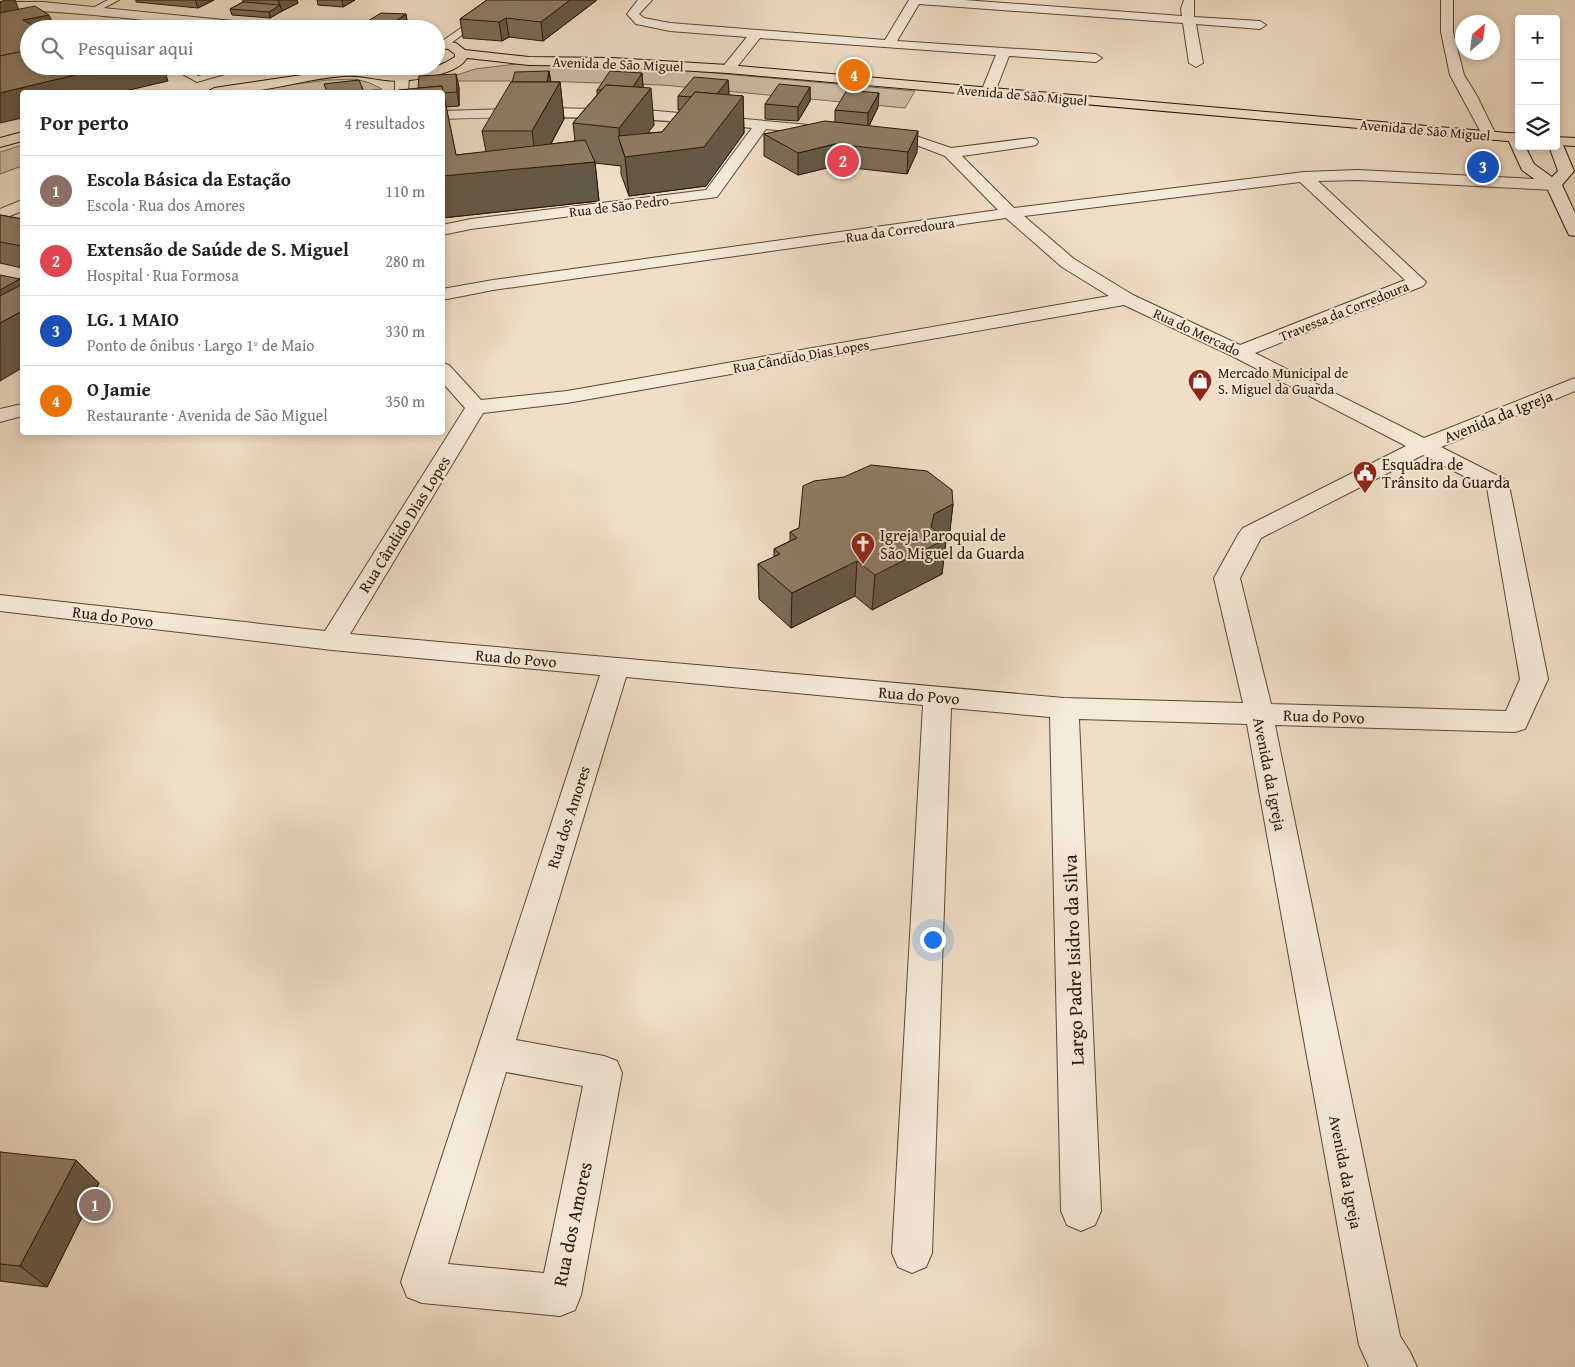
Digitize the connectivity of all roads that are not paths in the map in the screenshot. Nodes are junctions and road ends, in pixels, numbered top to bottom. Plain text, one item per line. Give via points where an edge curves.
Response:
1 (116, 0) edge
2 (506, 0) edge
3 (646, 0) edge
4 (915, 0) edge
5 (1190, 0) edge
6 (1447, 0) edge
7 (24, 1) edge
8 (0, 6) edge
9 (43, 6) junction
10 (91, 11) junction
11 (1189, 19) junction
12 (171, 20) edge
13 (1260, 24) dead end
14 (756, 34) junction
15 (445, 40) edge
16 (445, 44) edge
17 (889, 44) junction
18 (1004, 52) junction
19 (461, 53) junction
20 (1096, 58) dead end
21 (529, 61) junction
22 (1196, 63) dead end
23 (446, 68) joint
24 (728, 69) junction
25 (184, 75) edge
26 (224, 75) edge
27 (288, 75) edge
28 (320, 75) edge
29 (380, 75) edge
30 (410, 75) edge
31 (402, 76) junction
32 (196, 86) edge
33 (214, 90) edge
34 (402, 90) edge
35 (988, 92) junction
36 (445, 115) edge
37 (762, 125) junction
38 (845, 133) edge
39 (864, 134) edge
40 (1489, 135) junction
41 (20, 137) edge
42 (1515, 137) edge
43 (1560, 141) edge
44 (1031, 142) dead end
45 (1575, 142) edge
46 (0, 143) edge
47 (1521, 150) edge
48 (1558, 150) edge
49 (950, 154) junction
50 (1304, 177) junction
51 (1554, 185) junction
52 (20, 206) edge
53 (1010, 213) junction
54 (0, 215) edge
55 (445, 229) edge
56 (1575, 231) edge
57 (445, 294) edge
58 (1126, 299) junction
59 (1239, 352) junction
60 (445, 372) edge
61 (1575, 384) edge
62 (476, 407) junction
63 (1424, 446) junction
64 (0, 603) edge
65 (332, 641) junction
66 (616, 667) junction
67 (937, 697) junction
68 (1064, 708) junction
69 (1259, 714) junction
70 (494, 1053) junction
71 (1081, 1211) dead end
72 (912, 1253) dead end
73 (1395, 1367) edge

1 - 10 lane
2 - 15 lane
3 - 14 street via 633,14 640,21 670,27
4 - 11 street
4 - 17 street
5 - 11 street
6 - 40 street via 1447,32 1457,75
7 - 9 street
8 - 9 street
9 - 10 street
10 - 12 street
11 - 13 street
11 - 22 street
14 - 17 street
14 - 24 street
16 - 19 main road
17 - 18 street
18 - 20 street
18 - 35 street
19 - 21 main road, Avenida de São Miguel
19 - 23 main road via 461,58
21 - 23 main road, Avenida de São Miguel
21 - 24 main road, Avenida de São Miguel
24 - 35 main road, Avenida de São Miguel
25 - 32 lane
26 - 32 lane
27 - 33 main road
28 - 33 main road
29 - 31 main road, Avenida de São Miguel
30 - 31 main road, Avenida de São Miguel
31 - 34 street
32 - 33 main road
35 - 40 main road, Avenida de São Miguel
36 - 37 street via 586,112
37 - 38 street
37 - 55 street, Rua de São Pedro via 711,194
39 - 49 street via 913,139
40 - 42 main road, Avenida de São Miguel
41 - 46 main road
43 - 45 main road
44 - 49 street
47 - 51 street via 1527,167
48 - 51 street via 1566,171
49 - 53 street, Rua do Mercado
50 - 51 street, Rua da Corredoura via 1358,175
50 - 53 street, Rua da Corredoura
50 - 59 street, Travessa da Corredoura via 1417,282
51 - 56 street
52 - 54 street
53 - 57 street, Rua da Corredoura
53 - 58 street, Rua do Mercado via 1068,263
58 - 59 street, Rua do Mercado
58 - 62 street, Rua Cândido Dias Lopes via 567,397
59 - 63 street, Rua do Mercado
60 - 62 street
61 - 63 street, Avenida da Igreja
62 - 65 street, Rua Cândido Dias Lopes
63 - 69 street, Avenida da Igreja via 1251,533 1227,578
63 - 69 street, Rua do Povo via 1498,486 1534,679 1515,722
64 - 65 street, Rua do Povo
65 - 66 street, Rua do Povo
66 - 67 street, Rua do Povo
66 - 70 street, Rua dos Amores
67 - 68 street, Rua do Povo
67 - 72 street
68 - 69 street, Rua do Povo
68 - 71 street, Largo Padre Isidro da Silva
69 - 73 street, Avenida da Igreja via 1380,1345
70 - 70 street, Rua dos Amores via 422,1282 560,1294 604,1072

